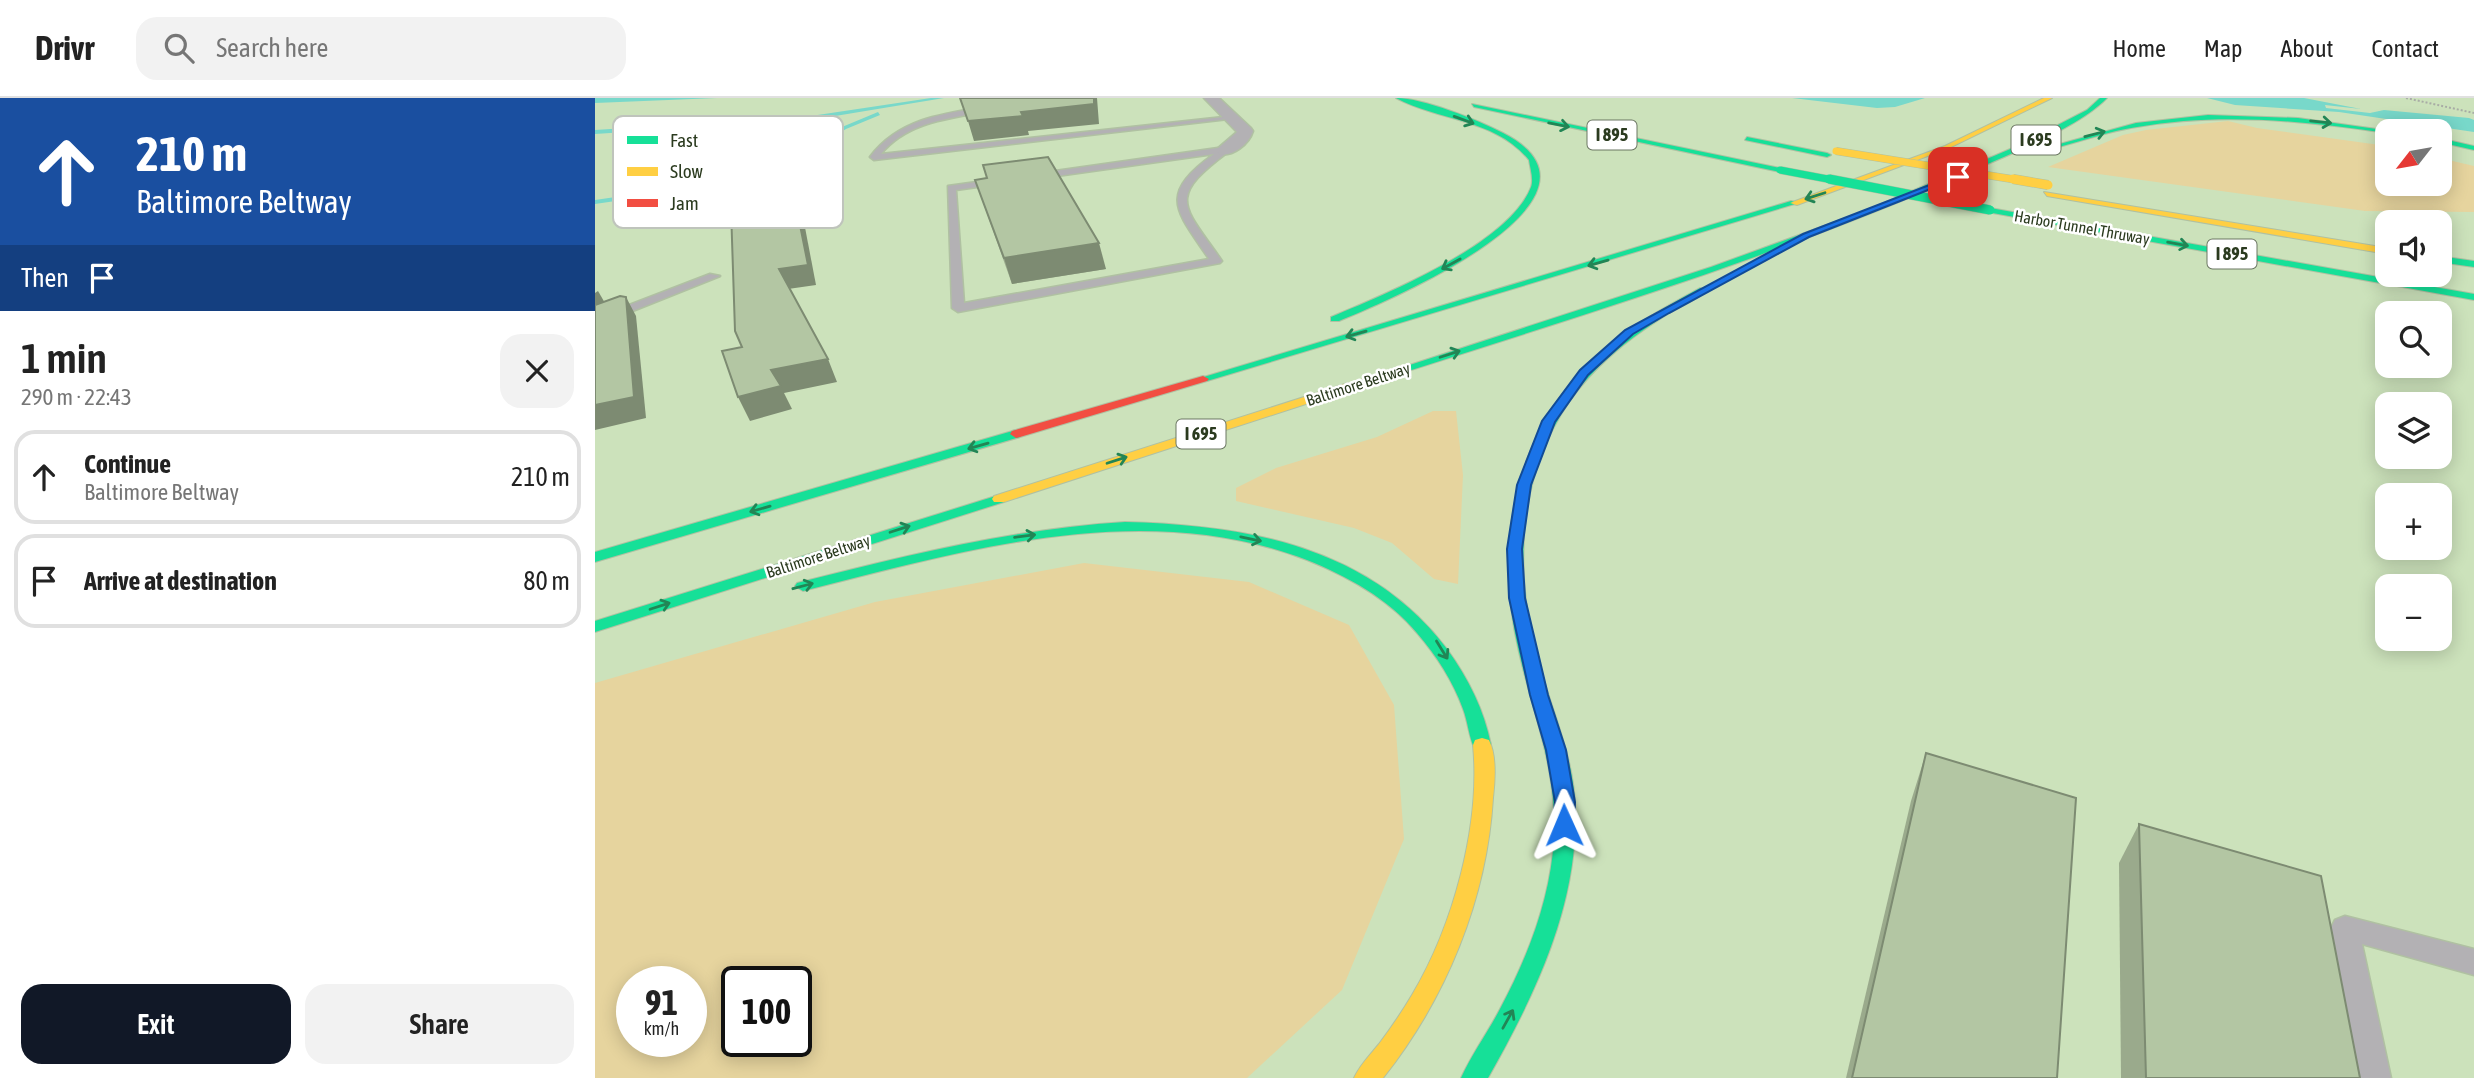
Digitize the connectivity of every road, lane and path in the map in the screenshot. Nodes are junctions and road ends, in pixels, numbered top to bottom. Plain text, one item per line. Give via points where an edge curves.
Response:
1 (1211, 98) edge
2 (1399, 98) edge
3 (1444, 98) edge
4 (2104, 98) edge
5 (2406, 98) edge
6 (2043, 102) edge
7 (1001, 106) edge
8 (2474, 113) edge
9 (1233, 118) junction
10 (2375, 130) edge
11 (1733, 135) dead end
12 (2452, 143) edge
13 (2474, 148) edge
14 (1225, 150) junction
15 (1983, 167) junction
16 (2041, 188) junction
17 (2375, 232) edge
18 (1806, 236) junction
19 (2375, 249) edge
20 (2452, 261) edge
21 (2474, 264) edge
22 (714, 276) dead end
23 (2474, 297) edge
24 (595, 322) edge
25 (1314, 326) dead end
26 (1289, 336) dead end
27 (1044, 427) junction
28 (595, 557) edge
29 (781, 592) dead end
30 (595, 626) edge
31 (648, 628) dead end
32 (595, 642) edge
33 (2474, 962) edge
34 (1367, 1078) edge
35 (1474, 1078) edge
36 (2375, 1078) edge

1 - 9 street
2 -> 25 highway via 1483,127 1523,148 1540,174 1538,190 1497,232 1458,261
3 -> 23 highway, Harbor Tunnel Thruway / I 895, bridge via 1780,170
4 - 15 highway, Baltimore Beltway / I 695 via 2089,111
5 - 8 path
6 -> 27 highway, I 695 via 1947,147 1781,207
7 - 9 lane via 916,126 887,142 874,157
9 - 14 street via 1245,131
15 -> 10 highway via 2091,135 2176,119 2264,118
11 - 16 highway, Harbor Tunnel Thruway / I 895
12 - 13 highway
14 - 14 lane via 951,188 958,308 1216,261 1183,210 1179,194 1186,180
15 - 18 highway, Baltimore Beltway / I 695
16 - 17 highway
16 - 19 highway, Harbor Tunnel Thruway / I 895
30 -> 18 highway, Baltimore Beltway / I 695
35 -> 18 highway via 1530,980 1549,929 1561,871 1565,802 1517,598 1515,549 1524,485 1548,421 1584,373 1629,332
20 - 21 highway
22 - 24 lane
26 - 27 highway
27 -> 28 highway, I 695
29 -> 34 highway via 979,542 1141,527 1237,536 1288,547 1377,586 1414,614 1460,680 1477,718 1485,766 1484,814 1456,930 1419,1004 1387,1056
31 - 32 highway
33 - 36 lane via 2345,928

